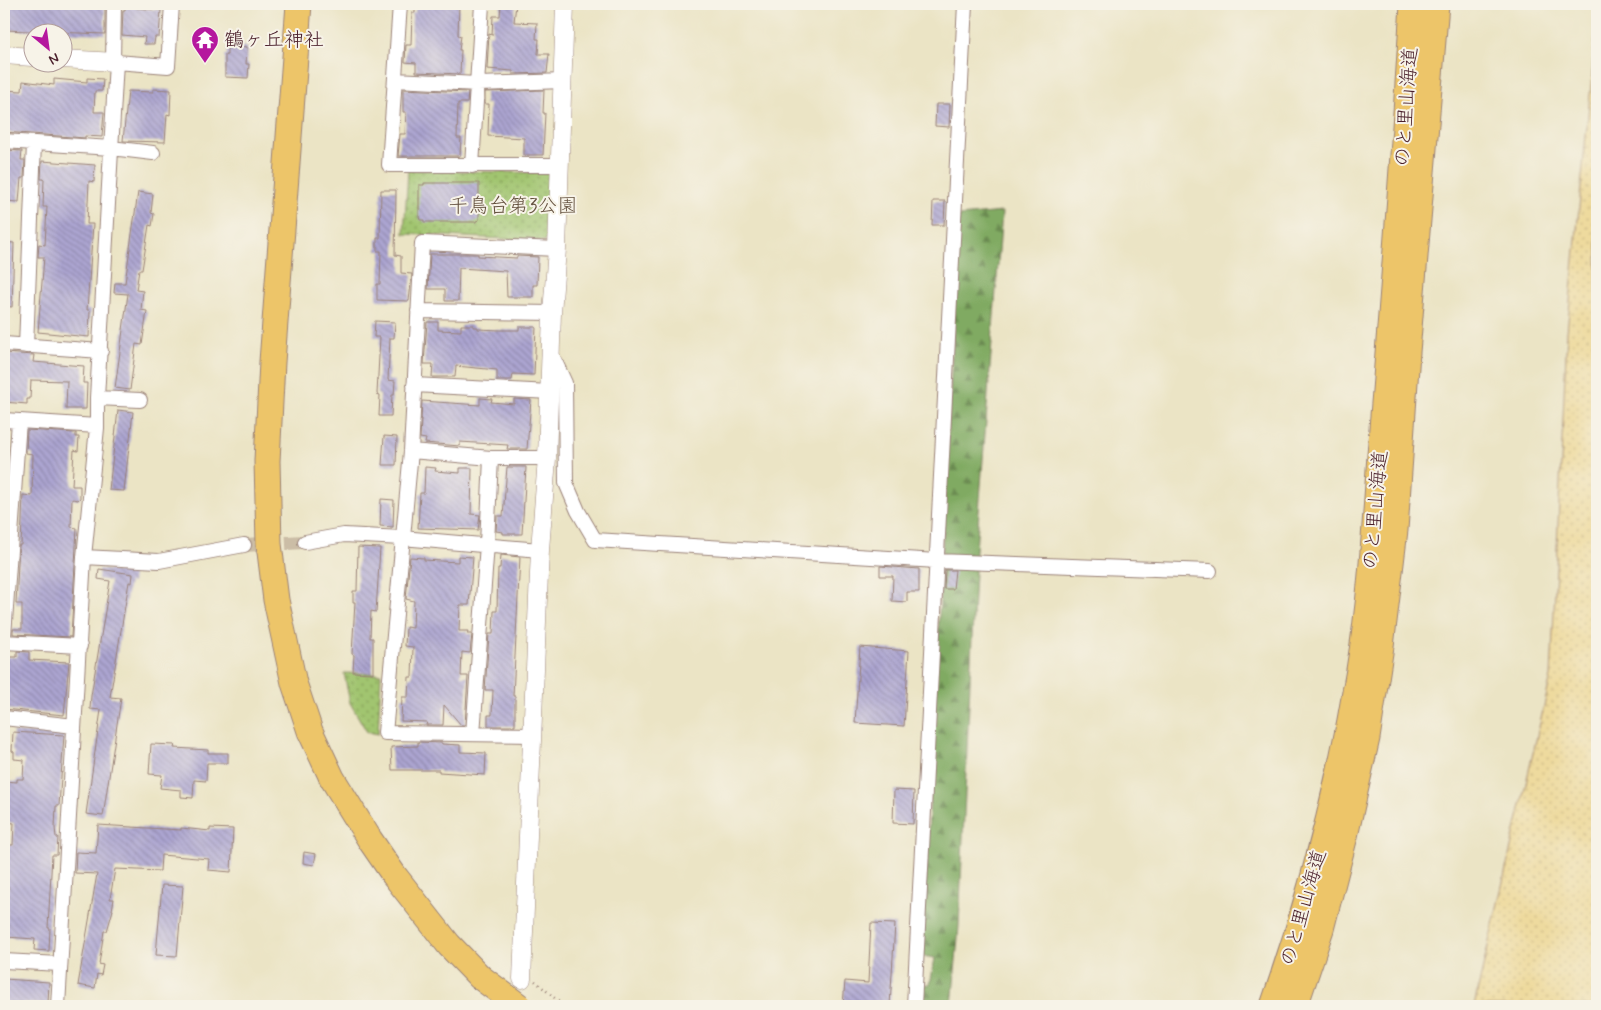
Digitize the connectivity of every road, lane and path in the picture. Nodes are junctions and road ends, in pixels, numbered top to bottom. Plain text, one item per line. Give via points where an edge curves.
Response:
1 (114, 4) edge
2 (172, 4) edge
3 (298, 4) edge
4 (400, 4) edge
5 (482, 4) edge
6 (565, 4) edge
7 (965, 4) edge
8 (1413, 4) edge
9 (1436, 4) edge
10 (4, 55) edge
11 (22, 56) edge
12 (72, 60) edge
13 (114, 62) junction
14 (395, 80) junction
15 (563, 81) junction
16 (478, 84) junction
17 (4, 141) edge
18 (34, 143) junction
19 (110, 148) junction
20 (153, 153) dead end
21 (561, 165) junction
22 (472, 166) junction
23 (557, 249) junction
24 (418, 311) junction
25 (552, 313) junction
26 (4, 344) edge
27 (26, 346) junction
28 (101, 351) junction
29 (552, 355) junction
30 (414, 385) junction
31 (550, 392) junction
32 (97, 398) junction
33 (140, 400) dead end
34 (4, 420) edge
35 (19, 421) junction
36 (97, 426) junction
37 (411, 451) junction
38 (491, 458) junction
39 (547, 458) junction
40 (402, 538) junction
41 (305, 542) tunnel mouth
42 (486, 544) junction
43 (244, 545) tunnel mouth
44 (540, 550) junction
45 (84, 558) junction
46 (937, 561) junction
47 (1210, 571) dead end
48 (4, 636) edge
49 (4, 642) edge
50 (80, 646) junction
51 (4, 718) edge
52 (74, 726) junction
53 (472, 734) junction
54 (532, 735) junction
55 (4, 961) edge
56 (60, 964) junction
57 (522, 979) dead end
58 (58, 1006) edge
59 (519, 1006) edge
60 (914, 1006) edge
61 (1273, 1006) edge
62 (1295, 1006) edge

1 - 13 street
2 - 13 street via 168,66
3 - 59 highway, bridge via 267,460 269,544 276,600 294,683 310,731 332,778 394,875 449,945 480,977
4 - 14 street
5 - 16 street
6 - 15 street
7 - 46 street
8 - 61 highway, のと里山海道 via 1372,567 1360,668 1320,859
9 - 62 highway, のと里山海道 via 1395,530 1382,646 1367,738 1345,836 1321,929
10 - 11 street
12 - 13 street
13 - 19 street
14 - 16 street
14 - 22 street via 389,165
15 - 16 street
15 - 21 street
16 - 22 street
17 - 18 street
18 - 19 street
18 - 27 street
19 - 20 street
19 - 28 street
21 - 22 street
21 - 23 street
23 - 24 street via 422,243
23 - 25 street
24 - 25 street
24 - 30 street
25 - 29 street
26 - 27 street
27 - 28 street
28 - 32 street
29 - 31 street
29 - 46 street via 565,383 566,483 595,540
30 - 31 street
30 - 37 street
31 - 39 street
32 - 33 street
32 - 36 street
34 - 35 street
35 - 36 street
35 - 48 street
36 - 45 street
37 - 38 street
37 - 40 street
38 - 39 street
38 - 42 street
39 - 44 street
40 - 41 street via 344,535
40 - 42 street
40 - 53 street via 385,733
42 - 44 street
42 - 53 street
43 - 45 street via 159,561
44 - 54 street
45 - 50 street
46 - 47 street
46 - 60 street
49 - 50 street
50 - 52 street
51 - 52 street
52 - 56 street
53 - 54 street
54 - 57 street
55 - 56 street
56 - 58 street

